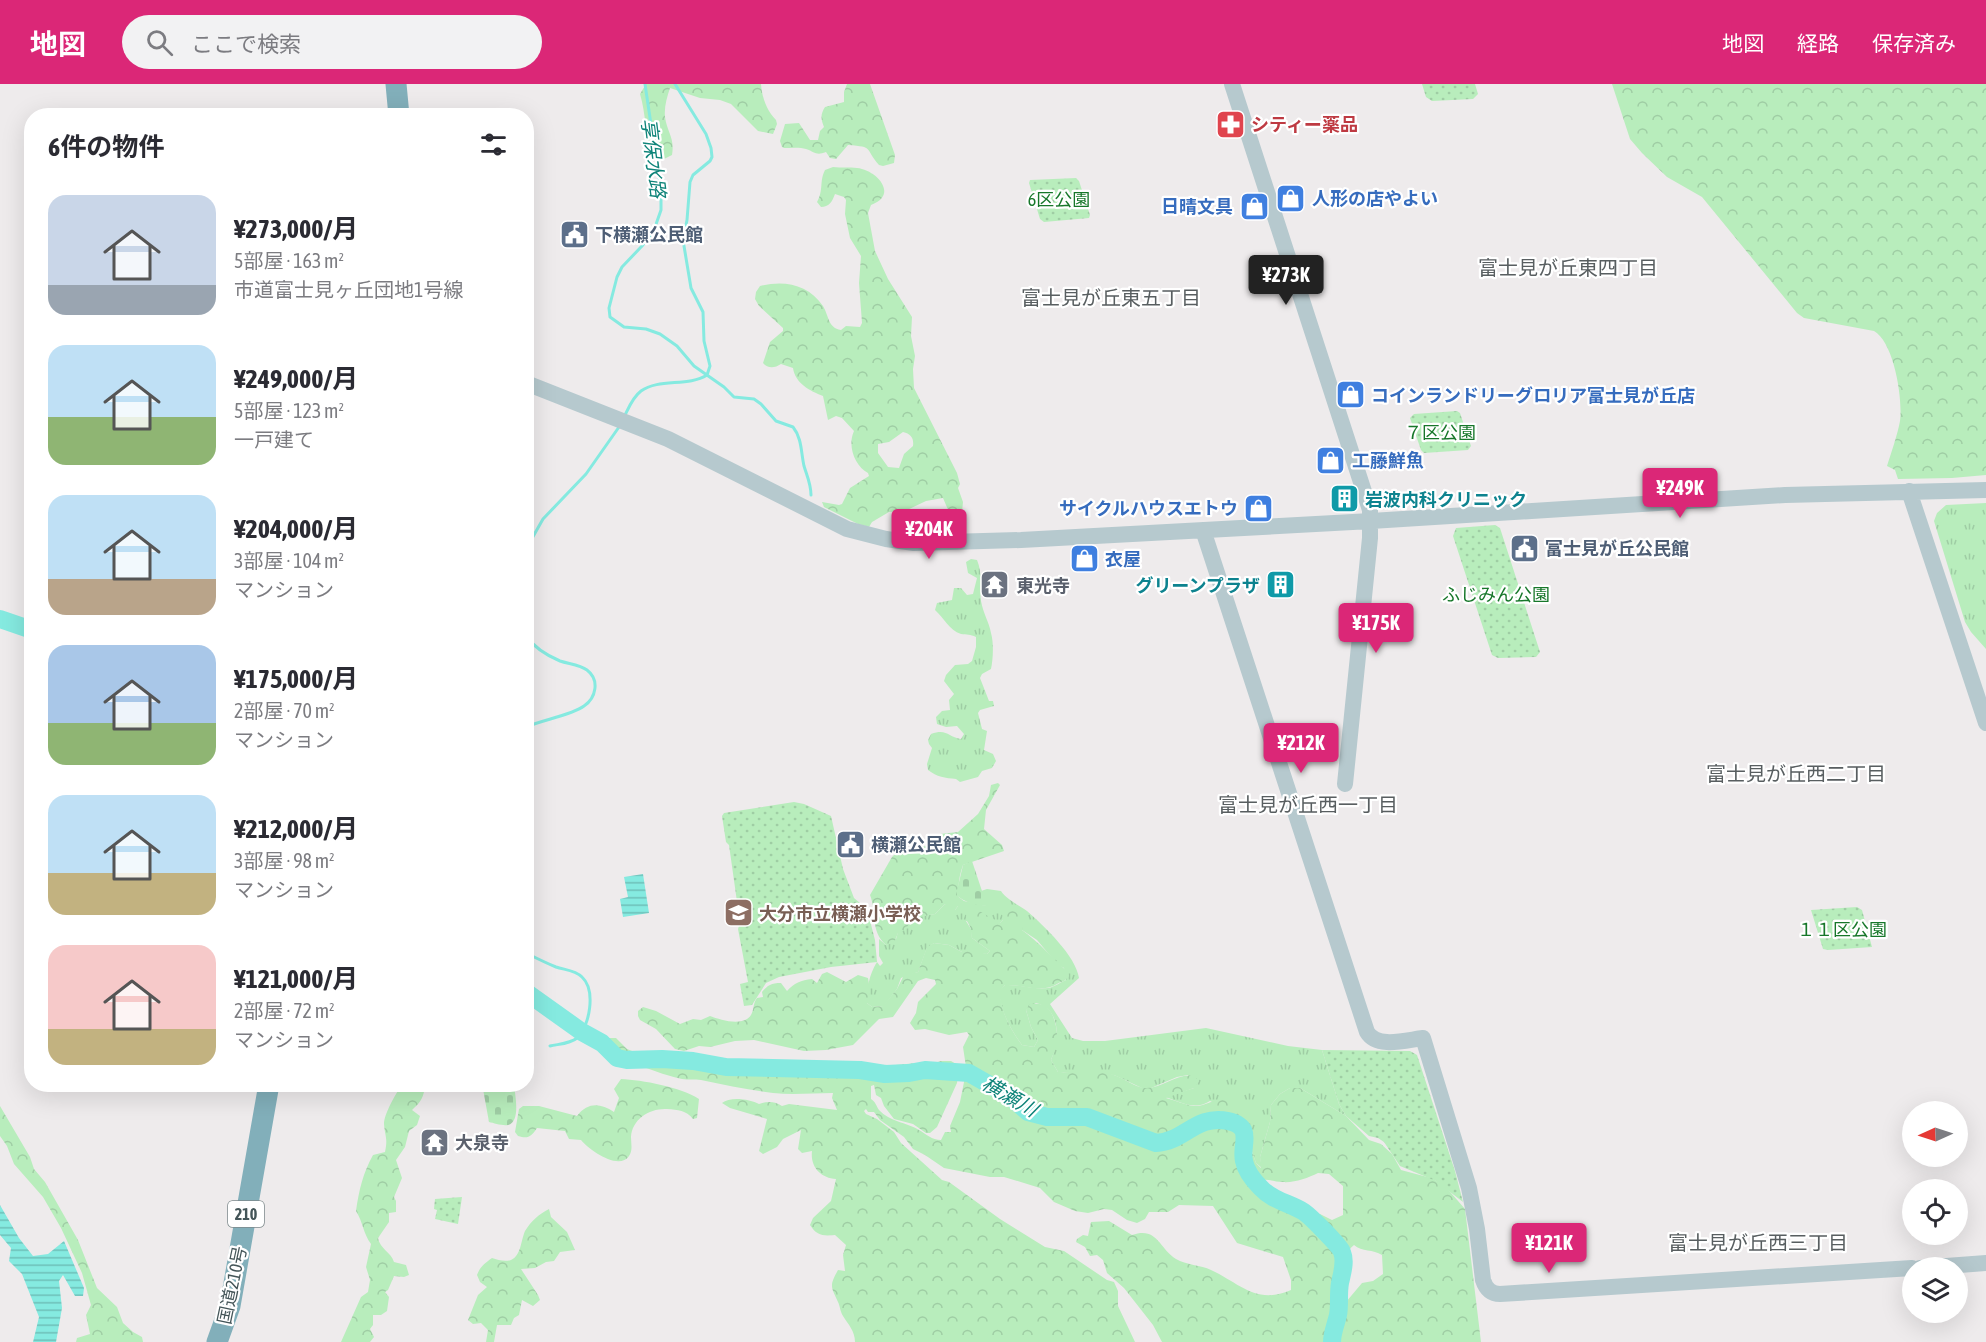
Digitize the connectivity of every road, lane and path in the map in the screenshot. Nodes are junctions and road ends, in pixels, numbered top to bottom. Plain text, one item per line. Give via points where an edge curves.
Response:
1 (396, 84) edge
2 (1232, 84) edge
3 (398, 108) edge
4 (534, 386) edge
5 (1986, 490) edge
6 (1909, 491) junction
7 (1371, 521) junction
8 (1203, 531) junction
9 (1986, 723) edge
10 (1345, 784) dead end
11 (268, 1092) edge
12 (1986, 1263) edge
13 (1968, 1264) edge
14 (1902, 1269) edge
15 (217, 1342) edge

1 - 3 highway
2 - 7 street
4 - 8 street via 668,439 838,525 886,539 933,543
5 - 6 street
6 - 7 street
6 - 9 street
7 - 8 street
7 - 10 street
8 - 14 street via 1367,1032 1373,1040 1381,1042 1423,1038 1469,1188 1487,1288 1500,1294
11 - 15 highway, 国道210号 / 210 via 230,1306
12 - 13 street

